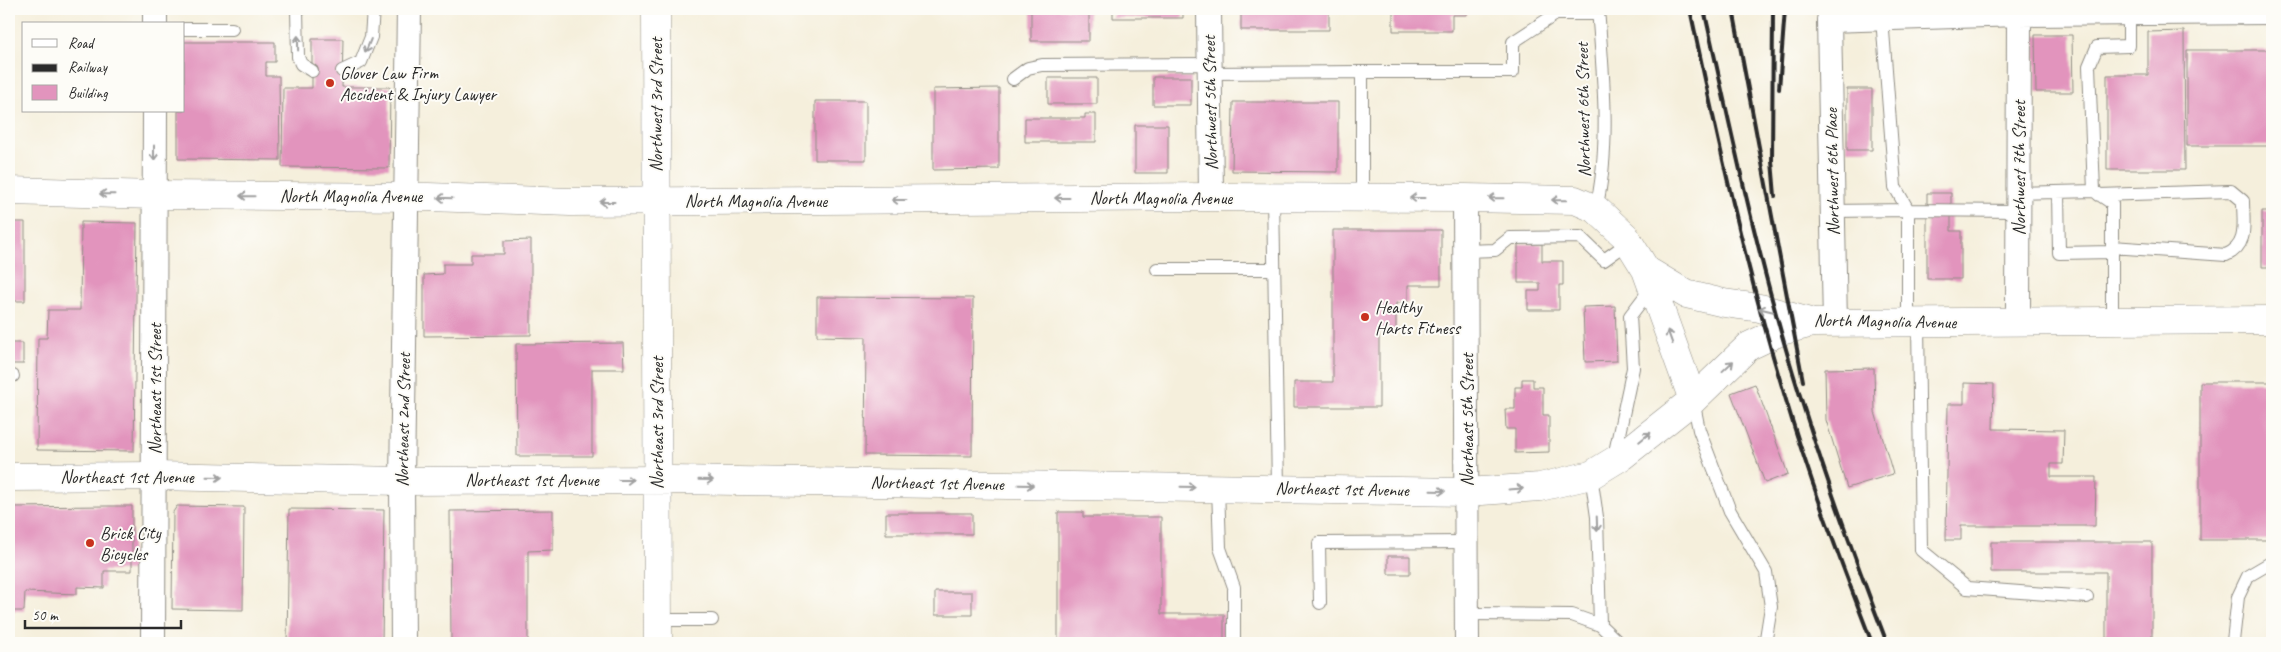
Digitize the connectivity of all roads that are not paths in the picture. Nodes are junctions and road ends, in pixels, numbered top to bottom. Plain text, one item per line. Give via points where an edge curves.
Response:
1 (155, 9) edge
2 (298, 9) edge
3 (373, 9) edge
4 (409, 9) edge
5 (656, 9) edge
6 (1209, 9) edge
7 (1598, 11) edge
8 (1946, 12) edge
9 (2272, 12) edge
10 (2019, 14) junction
11 (2129, 14) junction
12 (1870, 15) edge
13 (155, 22) edge
14 (185, 29) edge
15 (232, 29) dead end
16 (1209, 68) junction
17 (312, 71) dead end
18 (342, 71) dead end
19 (1362, 72) junction
20 (1013, 79) dead end
21 (155, 112) edge
22 (9, 191) edge
23 (2058, 192) junction
24 (2097, 193) junction
25 (155, 195) junction
26 (406, 197) junction
27 (1210, 197) junction
28 (1273, 197) junction
29 (1362, 198) junction
30 (1465, 198) junction
31 (656, 202) junction
32 (2018, 202) junction
33 (1596, 209) junction
34 (1908, 210) junction
35 (1833, 211) junction
36 (1629, 242) junction
37 (2112, 249) junction
38 (1466, 250) junction
39 (1158, 269) dead end
40 (1274, 269) junction
41 (1649, 278) junction
42 (2272, 320) edge
43 (2112, 321) junction
44 (1913, 322) junction
45 (2018, 322) junction
46 (1824, 323) junction
47 (1693, 400) junction
48 (1602, 469) junction
49 (155, 476) junction
50 (9, 477) edge
51 (402, 480) junction
52 (657, 480) junction
53 (1218, 487) junction
54 (1278, 488) junction
55 (1467, 492) junction
56 (1467, 542) junction
57 (2272, 562) edge
58 (2086, 597) dead end
59 (1320, 603) dead end
60 (1467, 614) junction
61 (712, 620) dead end
62 (1600, 625) junction
63 (658, 631) edge
64 (2233, 641) dead end
65 (153, 643) edge
66 (403, 643) edge
67 (1234, 643) edge
68 (1467, 643) edge
69 (1619, 643) edge
70 (1761, 643) edge

1 - 13 street
17 -> 2 lane via 300,64 298,57
3 -> 18 lane via 371,37 361,62
4 - 26 street, Northeast 2nd Street
5 - 31 main road, Northwest 3rd Street
6 - 16 street, Northwest 5th Street
7 - 19 lane via 1556,14 1513,42 1513,72
7 - 33 lane, Northwest 6th Street via 1604,177
8 - 10 street
8 - 12 street
9 - 11 street
10 - 11 street
10 - 32 street, Northwest 7th Street
11 - 24 lane via 2129,46 2097,47 2089,66
12 - 34 lane via 1895,187
12 - 35 street, Northwest 6th Place via 1828,20
14 - 15 lane
16 - 19 lane
16 - 20 lane via 1042,65 1028,68
16 - 27 street, Northwest 5th Street
19 - 29 lane
21 -> 25 street, Northeast 1st Street
25 -> 22 main road, North Magnolia Avenue
23 - 24 lane
23 - 32 lane
23 - 37 lane via 2059,253
24 - 37 lane via 2112,203
24 - 37 lane via 2231,191 2243,201 2243,240 2236,250 2226,255
26 -> 25 main road, North Magnolia Avenue
25 - 49 street, Northeast 1st Street
31 -> 26 main road, North Magnolia Avenue
26 - 51 street, Northeast 2nd Street
27 - 28 main road, North Magnolia Avenue
27 -> 31 main road, North Magnolia Avenue
28 - 29 main road, North Magnolia Avenue
28 - 40 lane
30 -> 29 main road, North Magnolia Avenue
33 -> 30 main road, North Magnolia Avenue via 1575,200
30 - 38 street, Northeast 5th Street
31 - 52 main road, Northeast 3rd Street
32 - 34 lane
32 - 45 street, Northwest 7th Street
33 - 36 main road, North Magnolia Avenue
34 - 35 lane
34 - 44 lane
35 - 46 street, Northwest 6th Place
36 - 38 lane via 1604,260 1580,237 1510,238 1494,250
36 - 41 main road, North Magnolia Avenue
37 - 43 lane
38 - 55 street, Northeast 5th Street
39 - 40 lane
40 - 54 lane
46 -> 41 main road, North Magnolia Avenue via 1686,294
47 -> 41 main road
41 - 48 lane via 1630,316 1633,368
42 - 43 main road, North Magnolia Avenue
43 - 45 main road, North Magnolia Avenue
44 - 45 main road, North Magnolia Avenue
44 - 46 main road, North Magnolia Avenue
44 - 58 lane via 1922,550 1966,588
47 -> 46 main road, Northeast 1st Avenue via 1749,346 1781,332
48 -> 47 main road, Northeast 1st Avenue
47 - 70 lane via 1699,430 1730,511 1766,572 1771,606 1766,638
55 -> 48 main road, Northeast 1st Avenue via 1540,487
48 -> 62 lane via 1597,517
49 - 50 main road, Northeast 1st Avenue
49 -> 51 main road, Northeast 1st Avenue
49 - 65 street, Northeast 1st Street
51 -> 52 main road, Northeast 1st Avenue
51 - 66 street, Northeast 2nd Street
52 -> 53 main road, Northeast 1st Avenue
52 - 63 main road, Northeast 3rd Street
53 - 54 main road, Northeast 1st Avenue
53 - 67 lane via 1220,548 1234,587
54 -> 55 main road, Northeast 1st Avenue
55 - 56 street, Northeast 5th Street
56 - 59 lane via 1319,543
56 - 60 street, Northeast 5th Street
57 - 64 lane via 2248,576 2238,597
60 - 62 lane via 1572,615
60 - 68 street, Northeast 5th Street
61 - 63 lane
62 - 69 lane

